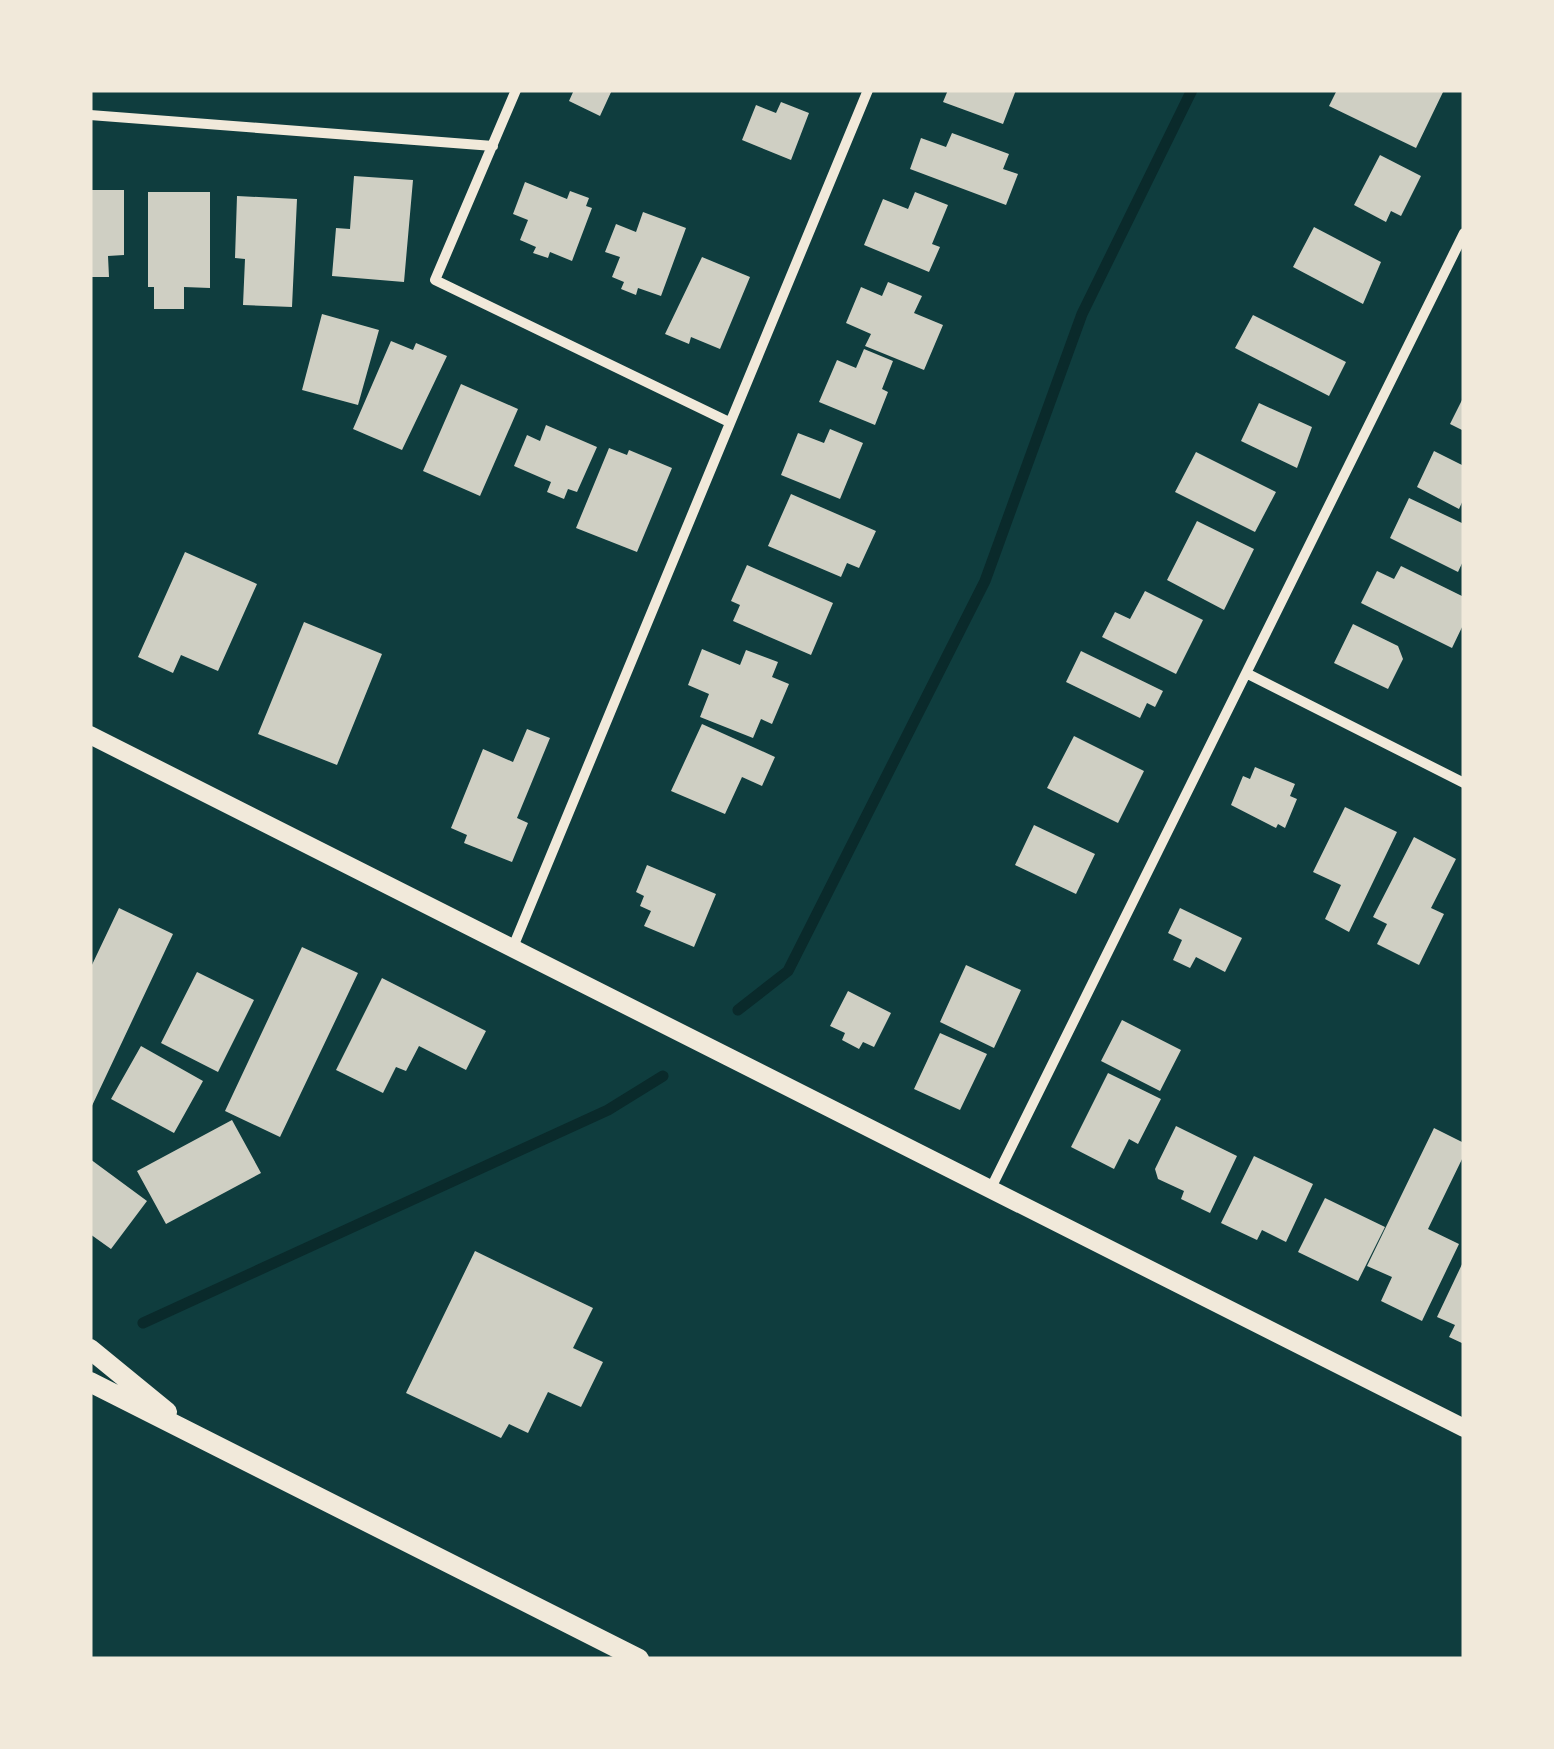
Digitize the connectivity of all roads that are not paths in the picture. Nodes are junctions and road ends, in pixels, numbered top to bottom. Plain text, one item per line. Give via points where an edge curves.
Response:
1 (516, 90) edge
2 (868, 90) edge
3 (90, 115) edge
4 (493, 146) junction
5 (1464, 233) edge
6 (728, 422) junction
7 (1248, 674) junction
8 (90, 735) edge
9 (1464, 783) edge
10 (513, 947) junction
11 (991, 1188) junction
12 (90, 1348) edge
13 (90, 1382) edge
14 (1464, 1428) edge
15 (200, 1439) junction
16 (639, 1659) edge

1 - 4 street
2 - 6 street
3 - 4 street
4 - 6 street via 434,280
5 - 7 street
6 - 10 street
7 - 9 street
7 - 11 street
8 - 10 street
10 - 11 street
11 - 14 street
12 - 15 main road
13 - 15 main road
15 - 16 main road

